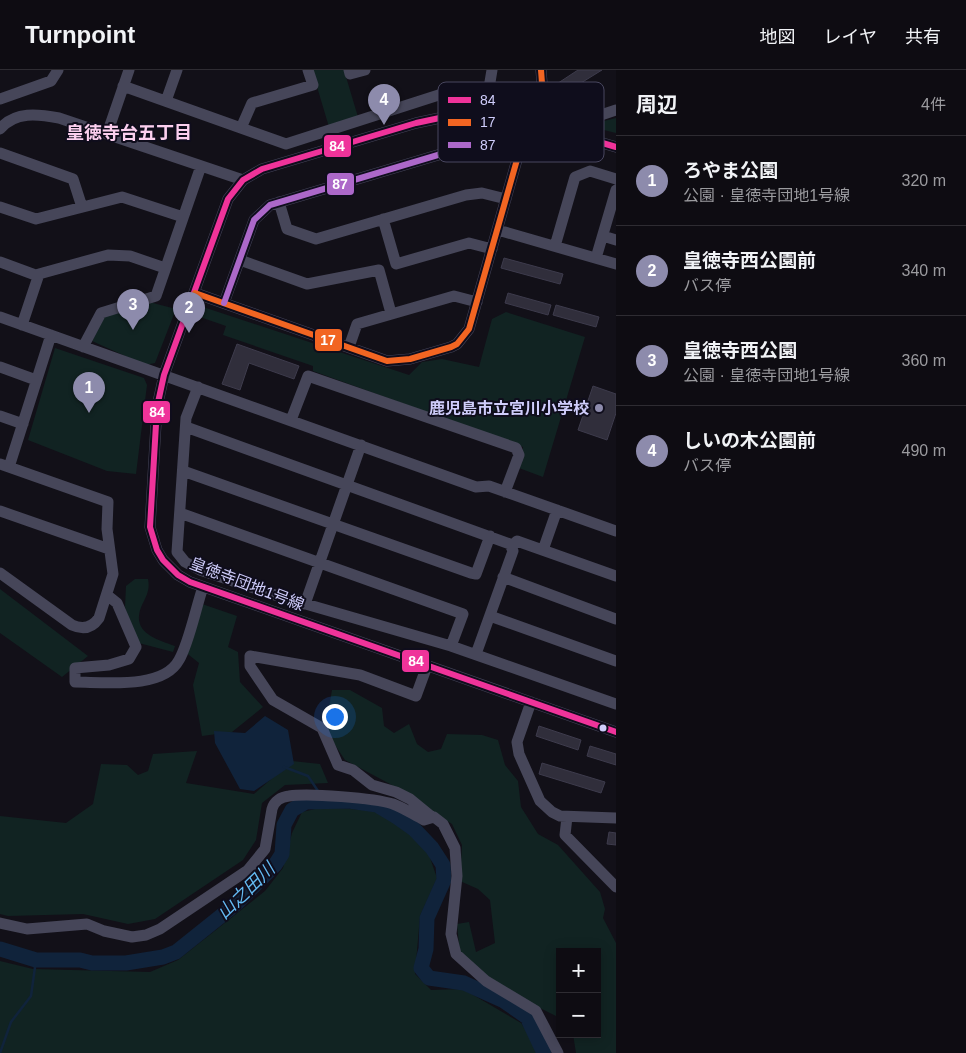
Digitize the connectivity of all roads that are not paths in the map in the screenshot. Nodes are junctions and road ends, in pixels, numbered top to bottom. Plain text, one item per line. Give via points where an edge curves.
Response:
1 (58, 70) edge
2 (129, 70) edge
3 (177, 70) edge
4 (308, 70) edge
5 (348, 70) edge
6 (365, 70) edge
7 (123, 86) junction
8 (438, 95) edge
9 (0, 100) edge
10 (166, 102) junction
11 (616, 110) edge
12 (604, 114) edge
13 (438, 118) edge
14 (241, 128) junction
15 (0, 129) edge
16 (107, 134) junction
17 (604, 143) edge
18 (616, 147) edge
19 (0, 153) edge
20 (438, 155) edge
21 (517, 162) edge
22 (201, 166) junction
23 (616, 179) edge
24 (242, 180) junction
25 (616, 190) edge
26 (506, 199) junction
27 (279, 202) junction
28 (0, 206) edge
29 (82, 207) junction
30 (183, 217) junction
31 (383, 219) junction
32 (498, 230) junction
33 (603, 236) junction
34 (616, 240) edge
35 (555, 246) junction
36 (492, 249) junction
37 (596, 258) junction
38 (240, 260) junction
39 (0, 262) edge
40 (616, 264) edge
41 (165, 268) junction
42 (38, 276) junction
43 (195, 293) junction
44 (477, 302) junction
45 (224, 303) junction
46 (391, 313) junction
47 (0, 317) edge
48 (22, 325) junction
49 (50, 335) junction
50 (83, 347) junction
51 (349, 347) junction
52 (0, 367) edge
53 (164, 375) junction
54 (36, 380) junction
55 (198, 387) junction
56 (0, 416) edge
57 (291, 420) junction
58 (23, 424) junction
59 (186, 428) junction
60 (361, 446) junction
61 (5, 466) edge
62 (183, 471) junction
63 (347, 485) junction
64 (505, 492) junction
65 (557, 510) junction
66 (0, 511) edge
67 (180, 513) junction
68 (333, 524) junction
69 (616, 531) edge
70 (490, 536) junction
71 (512, 546) junction
72 (109, 549) junction
73 (544, 550) junction
74 (319, 563) junction
75 (0, 573) edge
76 (616, 576) edge
77 (503, 577) junction
78 (203, 587) junction
79 (107, 594) junction
80 (304, 604) junction
81 (490, 616) junction
82 (616, 619) edge
83 (451, 646) junction
84 (476, 654) junction
85 (616, 661) edge
86 (427, 666) junction
87 (530, 702) junction
88 (616, 704) edge
89 (616, 732) edge
90 (432, 817) junction
91 (567, 817) junction
92 (616, 818) edge
93 (616, 888) edge
94 (0, 923) edge
95 (558, 1053) edge

1 - 9 street via 51,81
2 - 7 street
3 - 10 street
4 - 14 street via 313,85 252,103
5 - 6 street via 350,74
7 - 10 street
7 - 16 street
8 - 14 street via 286,144
10 - 14 street
11 - 12 street
13 - 24 street, 皇徳寺団地1号線 via 271,166
15 - 16 street via 20,116 44,115
16 - 22 street
17 - 18 street, 皇徳寺団地1号線
19 - 29 street via 74,179
20 - 27 street
21 - 26 street
22 - 24 street
22 - 30 street
23 - 35 street via 590,171 575,178
24 - 43 street, 皇徳寺団地1号線 via 228,199
25 - 33 street
26 - 31 street via 482,193 466,194
26 - 32 street
27 - 31 street via 287,229 316,240
27 - 38 street via 270,204 258,214
28 - 29 street via 36,219
29 - 30 street via 122,197
30 - 41 street
31 - 36 street via 396,264 469,242
32 - 35 street
32 - 36 street
33 - 34 street
33 - 37 street
35 - 37 street
36 - 44 street
37 - 40 street
38 - 45 street
38 - 46 street via 307,284 379,270
39 - 42 street
41 - 42 street via 119,254
41 - 50 street via 156,296 101,313
42 - 48 street
43 - 45 street
43 - 53 street, 皇徳寺団地1号線
44 - 46 street via 454,296
44 - 51 street via 466,334 451,347 392,362
45 - 51 street
46 - 51 street via 357,324
47 - 48 street
48 - 49 street
49 - 50 street
49 - 54 street
50 - 53 street
52 - 54 street
53 - 55 street
53 - 78 street, 皇徳寺団地1号線 via 157,407 150,527 163,560 178,574
54 - 58 street
55 - 57 street
55 - 59 street via 186,418
56 - 58 street
57 - 60 street
57 - 64 street via 308,376 516,448 519,455
58 - 61 street
59 - 62 street
59 - 63 street
60 - 63 street
60 - 64 street via 476,487 489,486
61 - 72 street via 108,502
62 - 67 street
62 - 68 street
63 - 68 street
63 - 70 street
64 - 65 street
65 - 69 street
65 - 73 street
66 - 72 street
67 - 74 street
67 - 80 street via 177,552 185,562 200,570
68 - 70 street via 476,574
68 - 74 street
70 - 71 street
71 - 73 street via 517,541
71 - 77 street
72 - 79 street via 113,574
73 - 76 street
74 - 80 street
74 - 83 street via 462,614
75 - 79 street via 72,625 83,628 95,623
77 - 81 street
77 - 82 street
78 - 79 street via 179,661 164,673 152,679 126,683 75,682 75,668 110,665 129,658 136,648 117,603
78 - 86 street, 皇徳寺団地1号線
80 - 83 street
81 - 84 street
81 - 85 street
83 - 84 street
84 - 88 street
86 - 87 street, 皇徳寺団地1号線
86 - 90 street via 416,696 360,676 250,656 250,666 273,700 322,728 338,765 353,770 372,785 410,799
87 - 89 street, 皇徳寺団地1号線
87 - 91 street via 517,742 519,754 540,801 552,812
90 - 94 street via 424,820 394,805 370,800 289,796 274,804 265,849 248,870 153,932 132,937 87,924 27,929
90 - 95 street via 443,824 455,848 457,876 451,934 456,954 486,981 536,1011
91 - 92 street
91 - 93 street via 565,836

